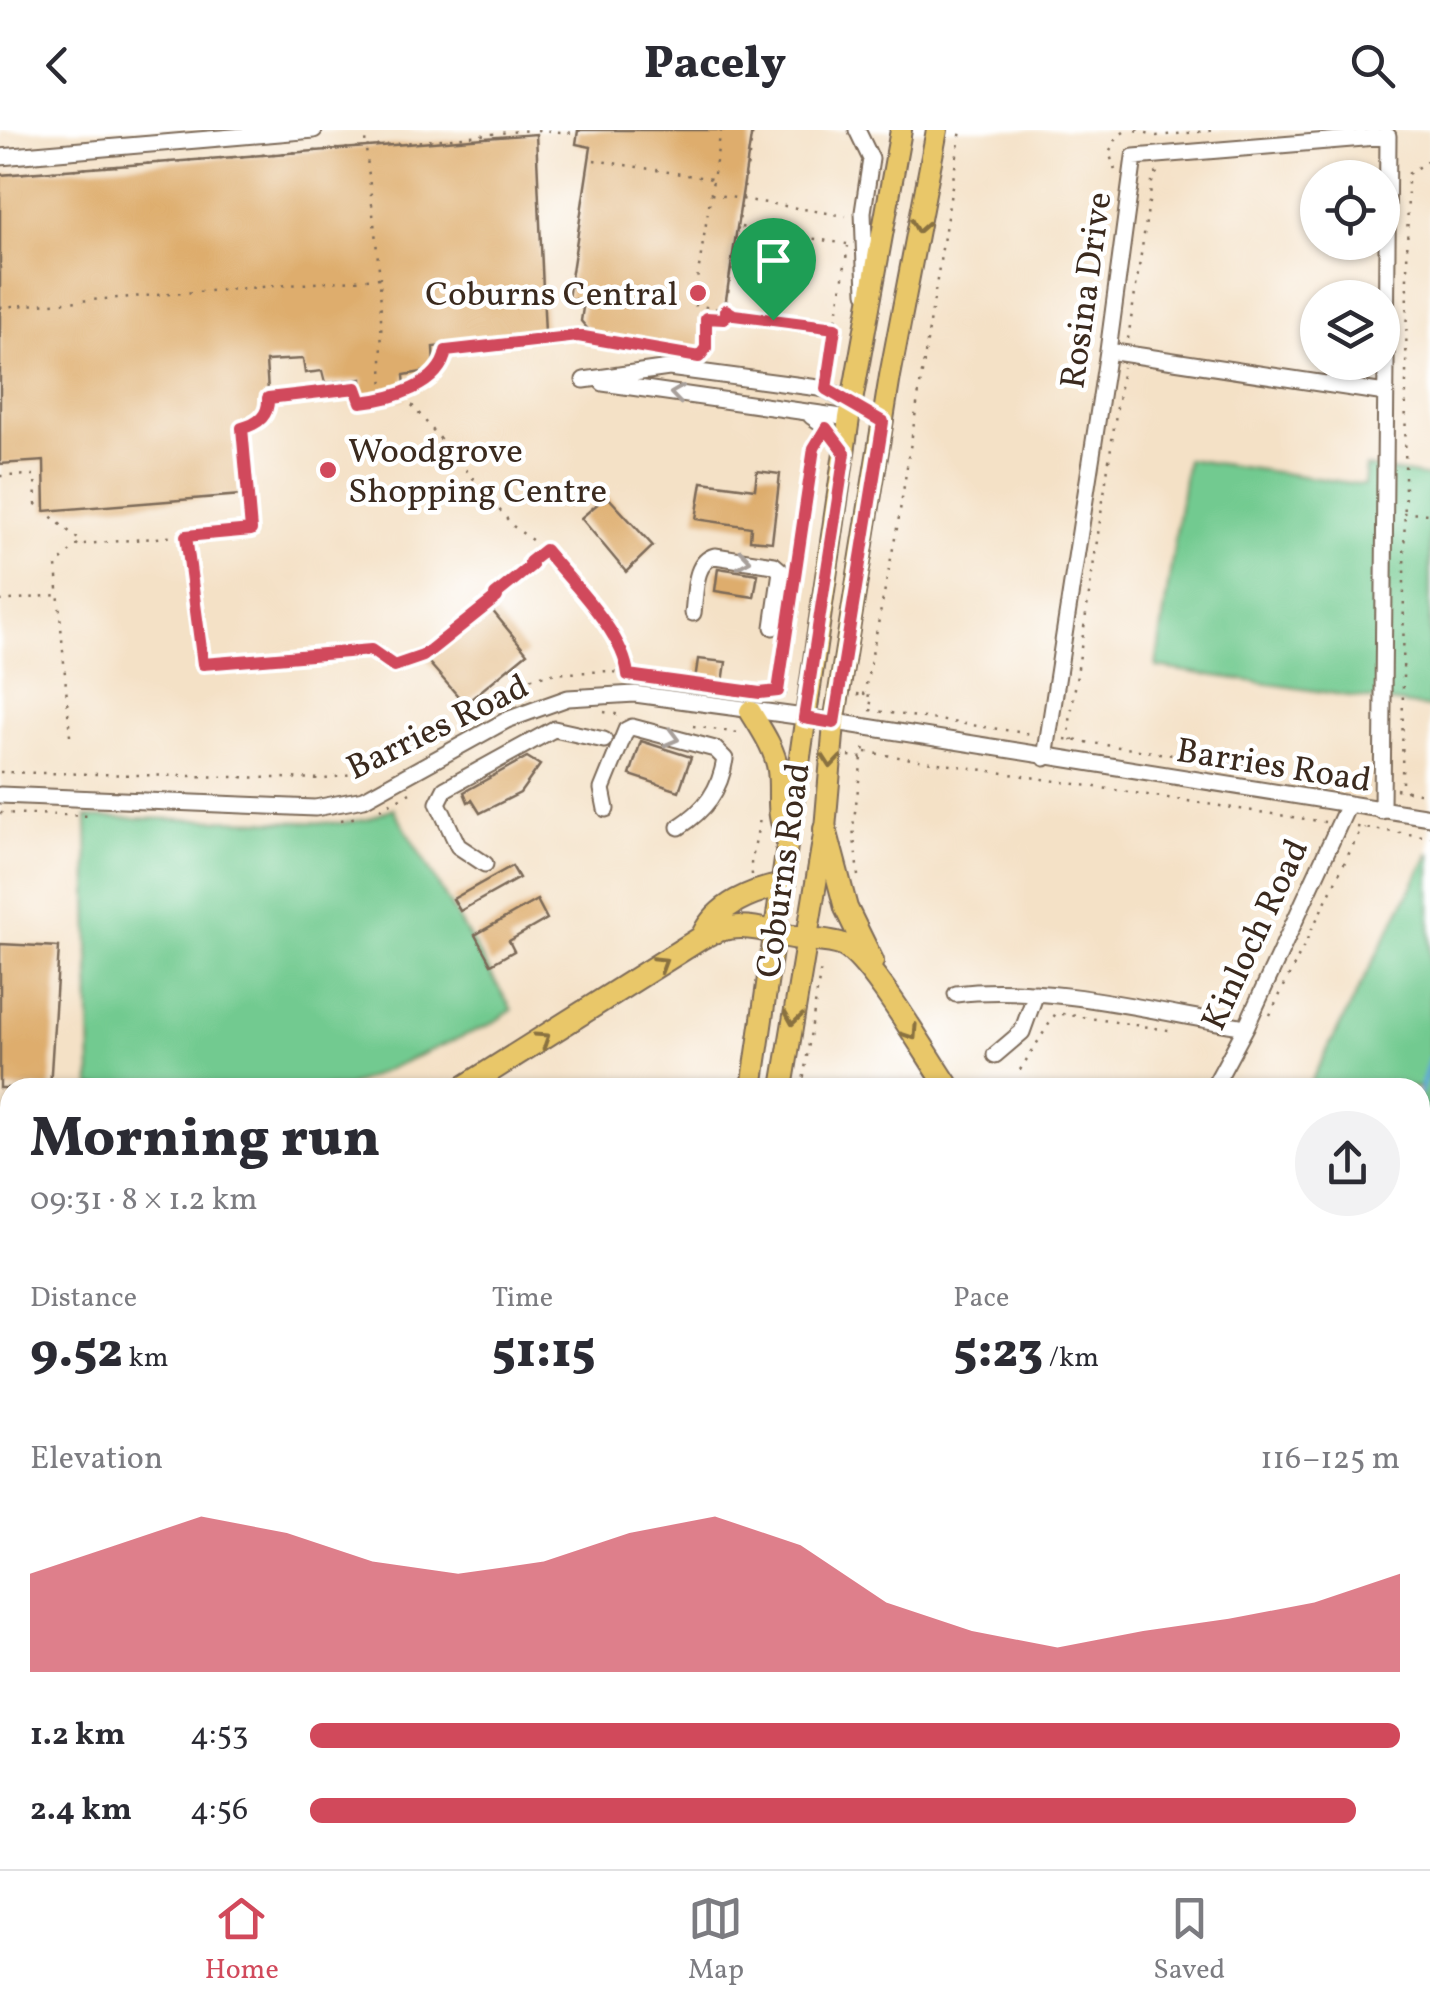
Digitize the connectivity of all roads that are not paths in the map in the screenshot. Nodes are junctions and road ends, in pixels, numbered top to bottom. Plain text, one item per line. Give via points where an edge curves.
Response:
1 (314, 130) edge
2 (858, 130) edge
3 (901, 130) edge
4 (937, 130) edge
5 (1, 155) edge
6 (866, 312) junction
7 (1108, 351) junction
8 (716, 374) junction
9 (762, 380) junction
10 (1385, 392) junction
11 (713, 399) junction
12 (802, 412) junction
13 (850, 412) junction
14 (883, 422) junction
15 (845, 453) junction
16 (693, 613) dead end
17 (780, 628) road end
18 (750, 711) junction
19 (804, 718) junction
20 (834, 723) junction
21 (604, 740) dead end
22 (1045, 758) junction
23 (0, 795) edge
24 (1348, 805) junction
25 (606, 809) dead end
26 (1382, 811) junction
27 (1430, 817) edge
28 (679, 827) dead end
29 (824, 829) junction
30 (790, 841) junction
31 (485, 864) dead end
32 (784, 885) junction
33 (776, 933) junction
34 (701, 938) junction
35 (806, 941) junction
36 (1036, 992) junction
37 (956, 994) dead end
38 (889, 996) junction
39 (1246, 1027) junction
40 (995, 1055) dead end
41 (479, 1078) edge
42 (754, 1078) edge
43 (784, 1078) edge
44 (942, 1078) edge
45 (1218, 1078) edge

1 - 5 street
2 - 6 street, Coburns Road via 871,159 864,212
3 - 6 main road, Coburns Road
4 -> 14 main road, Coburns Road
6 - 13 main road, Coburns Road
7 - 10 street
7 - 10 street, Rosina Drive via 1134,157 1388,136
7 - 22 street, Rosina Drive
8 - 9 street
8 - 11 street
11 -> 8 street via 584,380 669,368
9 - 12 street via 762,394
9 - 13 street via 826,389
10 - 26 street, Rosina Drive
11 - 12 street
12 - 13 street
12 - 15 street
13 - 14 main road
13 - 15 main road, Coburns Road
14 - 20 main road, Coburns Road
15 - 19 main road, Coburns Road
16 -> 17 street via 706,558 774,565 781,571
18 - 19 street, Barries Road
18 - 23 street, Barries Road via 635,694 568,698 507,720 364,800 315,808
18 - 30 main road via 774,753 779,816
19 - 20 street, Barries Road
19 - 30 main road, Coburns Road
20 - 22 street, Barries Road
20 -> 29 main road, Coburns Road
21 - 31 street via 554,729 445,789 438,803 458,846
22 - 24 street, Barries Road
24 - 26 street, Barries Road
24 - 39 street, Kinloch Road
25 -> 28 street via 602,789 626,730 715,749 726,760 722,778 703,811
26 - 27 street, Barries Road
29 - 35 main road, Coburns Road
29 - 38 highway via 846,908
30 - 32 main road, Coburns Road
32 - 33 main road, Coburns Road
32 - 34 highway via 755,892 710,919
33 - 34 highway via 734,926
33 - 35 highway
33 - 42 main road, Coburns Road
41 -> 34 highway
35 - 38 highway via 833,942 853,952
35 -> 43 main road, Coburns Road
36 - 37 street
36 - 39 street
36 - 40 street via 1022,1032
38 -> 44 highway
39 - 45 street, Kinloch Road

